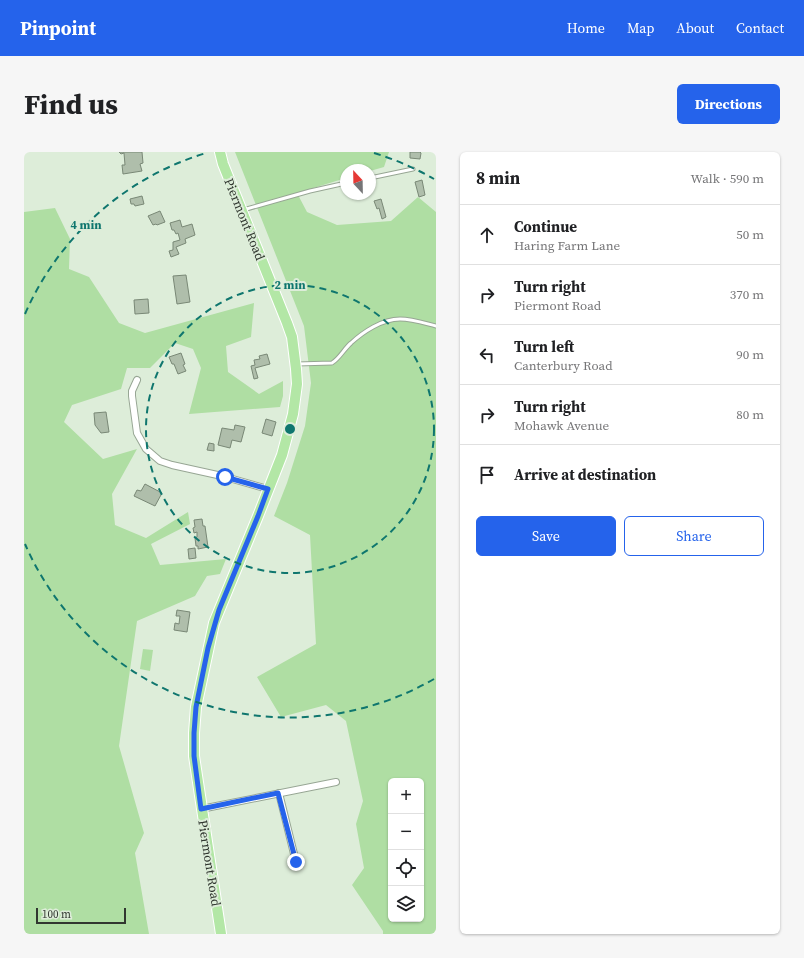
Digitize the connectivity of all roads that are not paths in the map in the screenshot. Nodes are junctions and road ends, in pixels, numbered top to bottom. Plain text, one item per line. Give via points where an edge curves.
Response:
1 (220, 152) edge
2 (414, 169) dead end
3 (376, 177) edge
4 (340, 184) edge
5 (241, 210) junction
6 (436, 326) edge
7 (296, 364) junction
8 (137, 380) dead end
9 (268, 489) junction
10 (336, 782) dead end
11 (278, 793) junction
12 (201, 809) junction
13 (296, 862) dead end
14 (221, 934) edge

1 - 5 main road, Piermont Road
2 - 3 lane
4 - 5 lane
5 - 7 main road, Piermont Road via 287,323
6 - 7 lane via 409,320 391,320 377,325 356,339 332,363
7 - 9 main road, Piermont Road via 297,384 293,414 282,455
8 - 9 street via 132,396 137,432 152,456 172,465
9 - 12 main road, Piermont Road via 219,610 196,707 194,756
10 - 11 street
11 - 12 street
11 - 13 street
12 - 14 main road, Piermont Road

